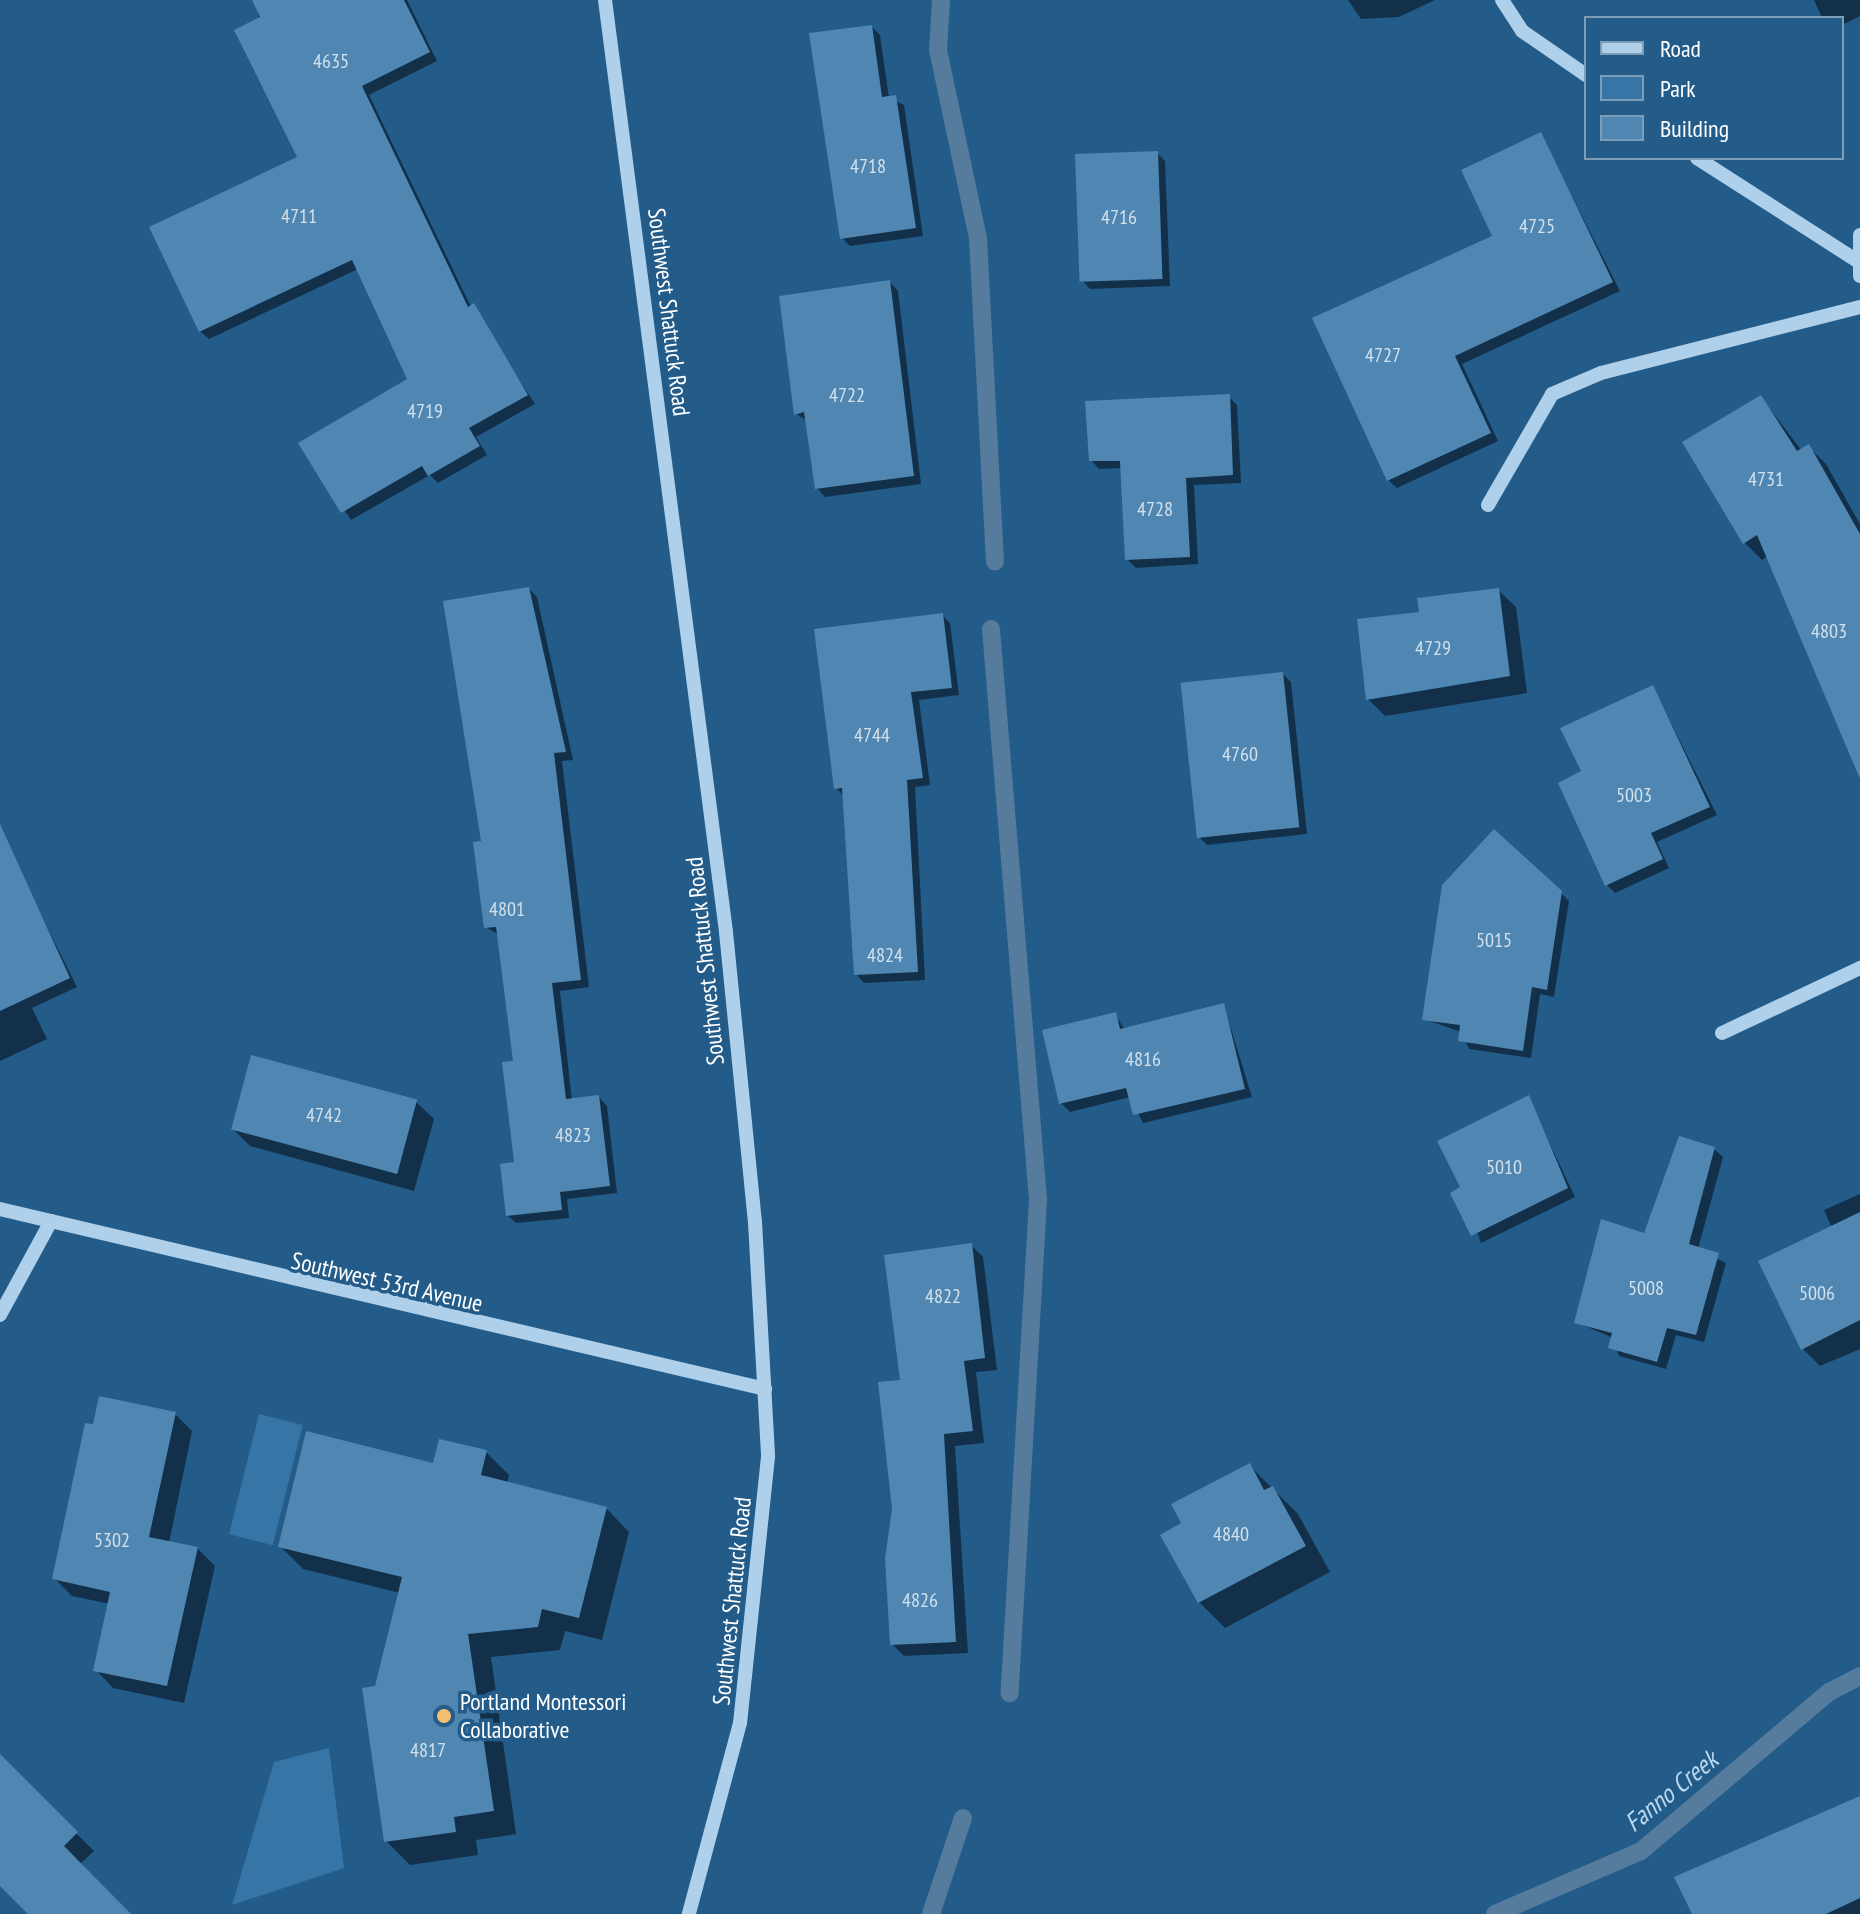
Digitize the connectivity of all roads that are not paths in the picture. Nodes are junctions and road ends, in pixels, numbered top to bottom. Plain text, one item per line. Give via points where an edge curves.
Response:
1 (605, 0) edge
2 (1502, 0) edge
3 (1584, 74) edge
4 (1700, 160) edge
5 (1860, 235) edge
6 (1856, 260) junction
7 (1860, 276) edge
8 (1860, 307) edge
9 (1488, 505) dead end
10 (1860, 968) edge
11 (1722, 1033) dead end
12 (0, 1209) edge
13 (51, 1221) junction
14 (0, 1315) edge
15 (765, 1389) junction
16 (689, 1914) edge

1 - 15 street, Southwest Shattuck Road via 726,932
2 - 3 street via 1522,31
4 - 6 street
5 - 6 street
6 - 7 street
8 - 9 street via 1601,373 1552,394
10 - 11 street
12 - 13 street, Southwest 53rd Avenue
13 - 14 street
13 - 15 street, Southwest 53rd Avenue
15 - 16 street, Southwest Shattuck Road via 766,1511 740,1723

